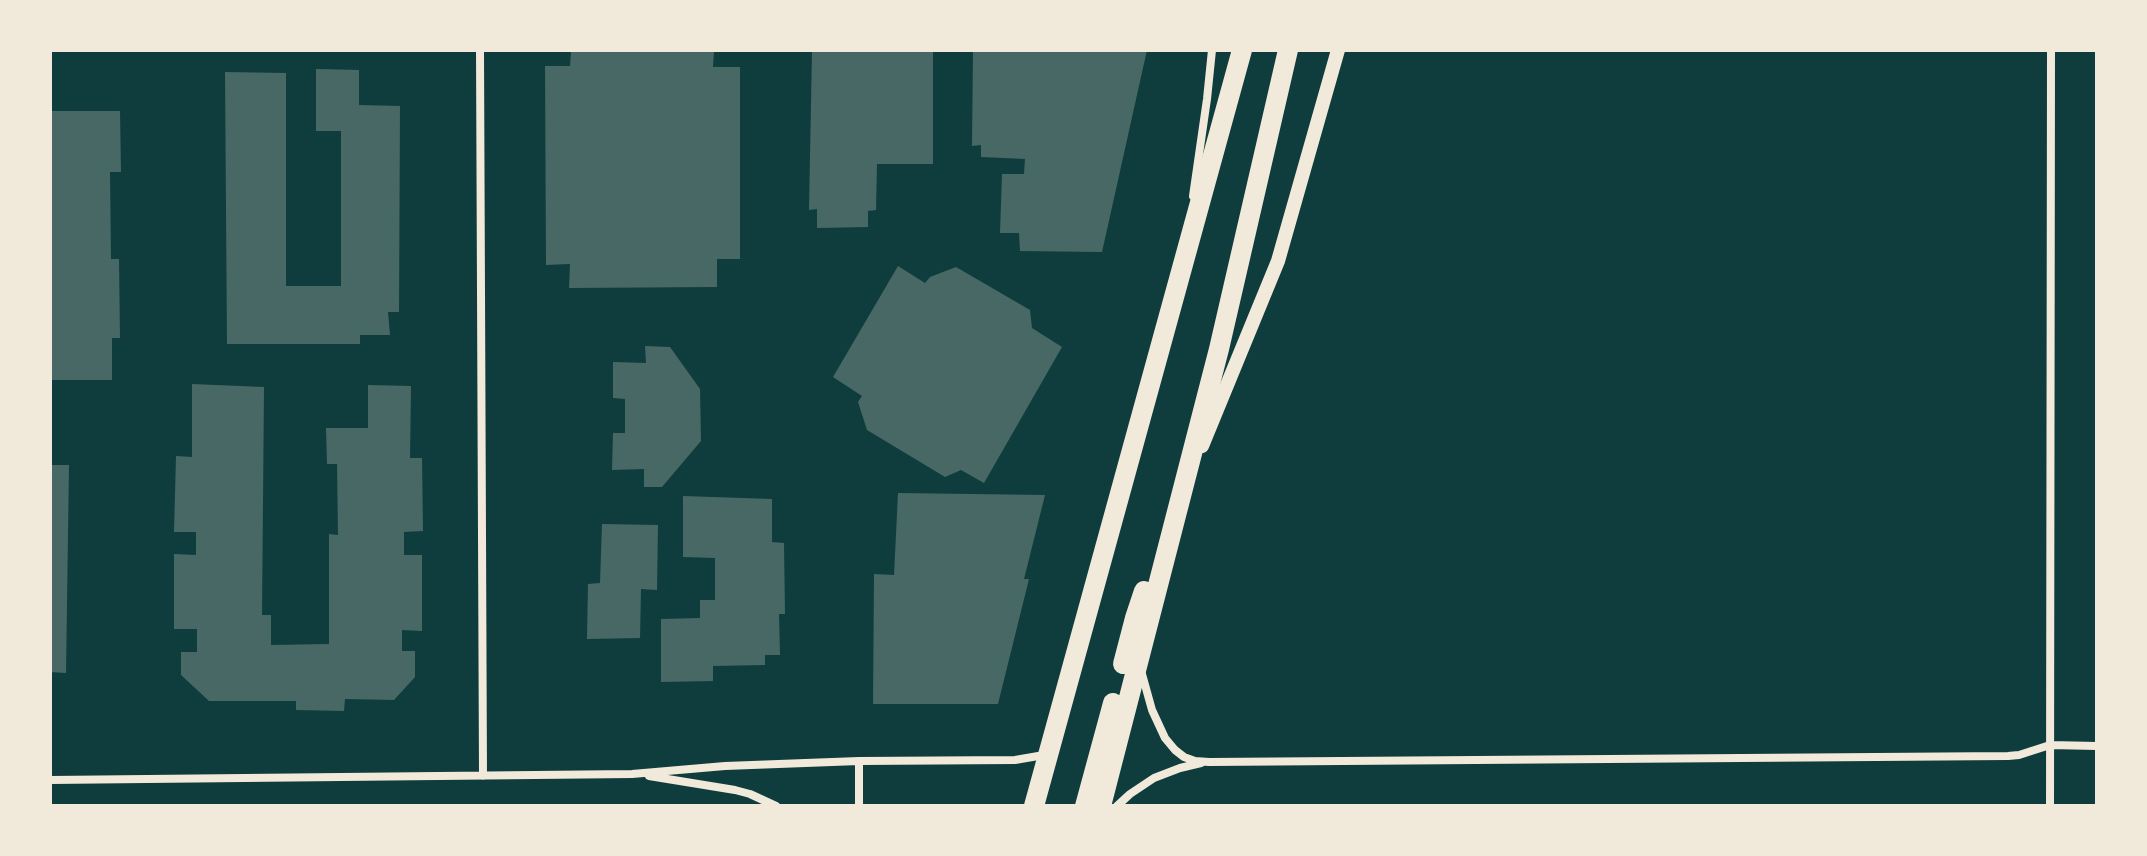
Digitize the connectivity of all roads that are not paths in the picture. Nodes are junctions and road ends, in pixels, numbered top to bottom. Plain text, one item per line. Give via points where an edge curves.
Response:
1 (480, 50) edge
2 (1242, 50) edge
3 (1288, 50) edge
4 (1338, 50) edge
5 (2051, 50) edge
6 (1211, 51) edge
7 (1182, 263) junction
8 (1180, 499) junction
9 (1171, 533) junction
10 (1139, 658) junction
11 (2050, 745) junction
12 (2097, 746) edge
13 (1049, 754) junction
14 (859, 761) junction
15 (1209, 762) junction
16 (632, 774) junction
17 (483, 776) junction
18 (50, 780) edge
19 (776, 806) edge
20 (859, 806) edge
21 (1034, 806) edge
22 (1085, 806) edge
23 (1101, 806) edge
24 (1117, 806) edge
25 (2050, 806) edge

1 - 17 street
2 - 7 main road
3 - 8 main road
4 - 8 street via 1278,261
5 - 11 street
6 - 7 street
7 - 13 main road
8 - 9 main road
9 - 10 main road
9 - 22 main road via 1135,618
10 - 15 street via 1165,738 1184,757
10 - 23 main road
11 - 12 street
11 - 15 street via 2008,756
11 - 25 street
13 - 14 street via 1015,760
13 - 21 main road
14 - 16 street
14 - 20 street
15 - 24 street via 1154,778
16 - 17 street
16 - 19 street via 735,790
17 - 18 street

